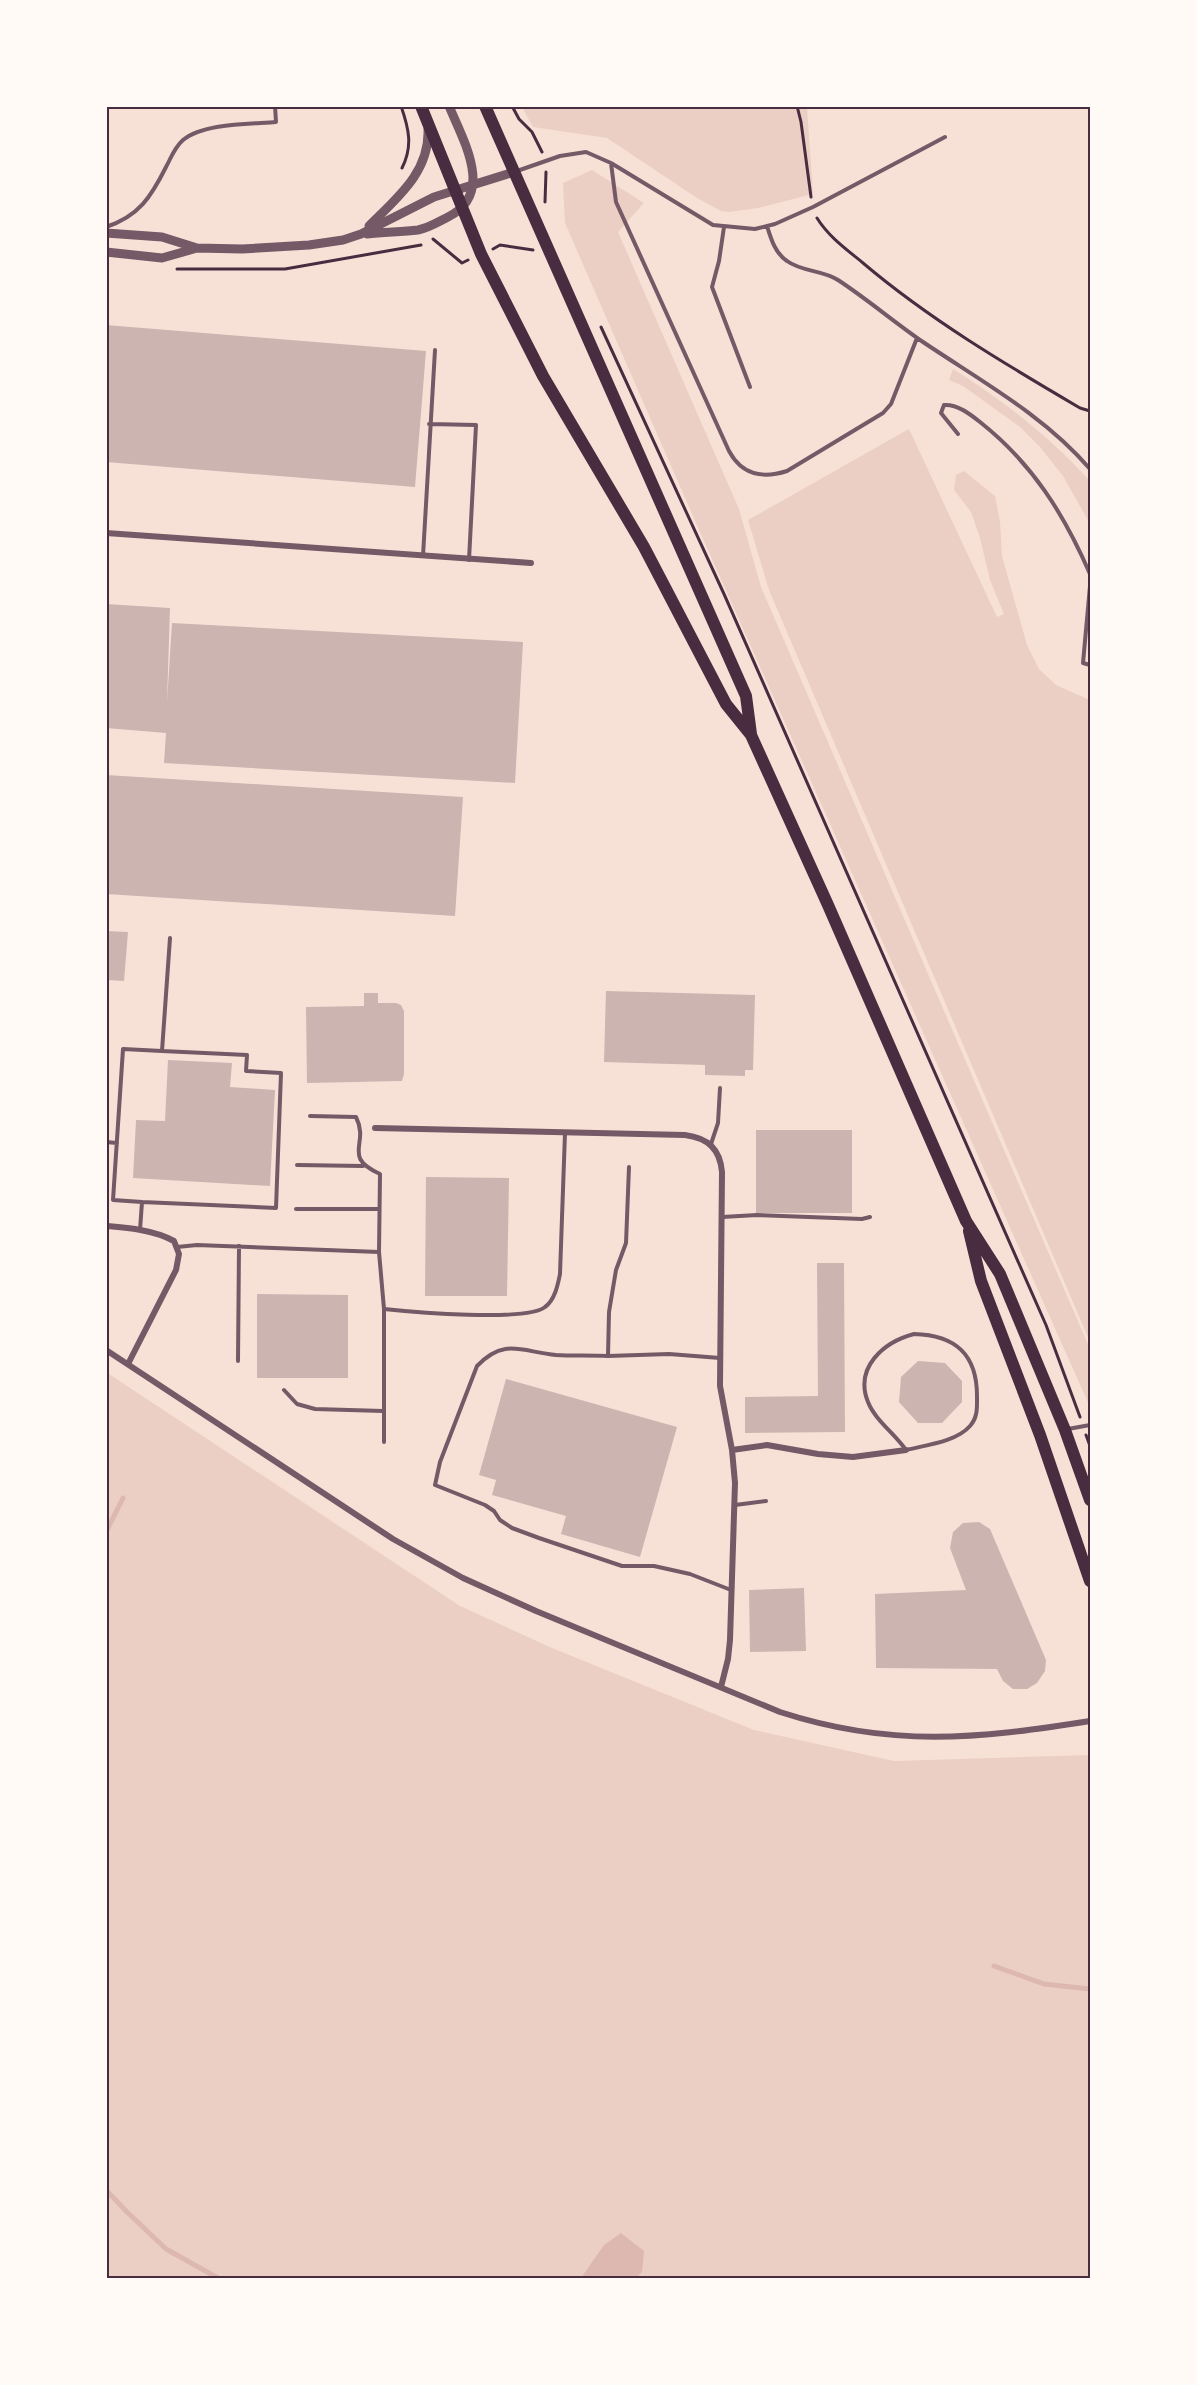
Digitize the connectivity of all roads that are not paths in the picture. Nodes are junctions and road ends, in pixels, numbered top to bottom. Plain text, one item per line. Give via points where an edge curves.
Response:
1 (275, 106) edge
2 (421, 106) edge
3 (449, 106) edge
4 (485, 106) edge
5 (428, 127) junction
6 (945, 137) dead end
7 (611, 164) junction
8 (514, 172) junction
9 (474, 185) junction
10 (454, 191) junction
11 (462, 210) junction
12 (106, 226) edge
13 (766, 226) junction
14 (724, 227) junction
15 (106, 233) edge
16 (361, 234) junction
17 (197, 248) junction
18 (106, 252) edge
19 (917, 338) junction
20 (435, 350) dead end
21 (750, 387) dead end
22 (429, 424) junction
23 (958, 434) dead end
24 (1090, 469) edge
25 (106, 533) edge
26 (423, 557) junction
27 (469, 560) junction
28 (531, 563) dead end
29 (1090, 574) edge
30 (1090, 586) edge
31 (1090, 665) edge
32 (751, 735) junction
33 (170, 938) dead end
34 (162, 1051) junction
35 (720, 1088) dead end
36 (310, 1116) dead end
37 (375, 1128) dead end
38 (565, 1133) junction
39 (106, 1142) edge
40 (117, 1143) junction
41 (711, 1144) junction
42 (297, 1165) dead end
43 (364, 1167) junction
44 (629, 1167) dead end
45 (142, 1202) junction
46 (296, 1209) dead end
47 (379, 1209) junction
48 (722, 1217) junction
49 (870, 1217) dead end
50 (966, 1221) junction
51 (106, 1226) edge
52 (140, 1230) junction
53 (240, 1246) junction
54 (177, 1247) junction
55 (379, 1252) junction
56 (384, 1310) junction
57 (106, 1350) edge
58 (608, 1356) junction
59 (720, 1358) junction
60 (238, 1361) dead end
61 (128, 1364) junction
62 (284, 1390) dead end
63 (383, 1411) junction
64 (1090, 1425) edge
65 (1065, 1430) junction
66 (384, 1442) dead end
67 (732, 1449) junction
68 (906, 1450) junction
69 (1090, 1500) edge
70 (766, 1501) dead end
71 (734, 1505) junction
72 (1090, 1581) edge
73 (731, 1590) junction
74 (721, 1687) junction
75 (1090, 1720) edge

1 - 12 lane via 276,122 205,129 182,141 144,203 133,214
2 - 5 main road
3 - 9 street via 470,157
4 - 8 main road
5 - 10 main road
5 - 16 street via 428,151 415,178
6 - 13 lane via 813,207
7 - 8 lane via 586,152 574,152
7 - 14 lane via 713,225
7 - 19 lane via 616,202 729,451 744,470 771,477 787,471 883,413 891,404
8 - 9 street
8 - 32 main road via 746,696
9 - 10 street
9 - 11 street
10 - 11 main road
10 - 16 street via 417,204
11 - 16 street via 428,228
11 - 32 main road via 486,267 543,376 644,548 726,704
13 - 14 lane
13 - 19 lane via 776,250 786,261 837,279
14 - 21 lane via 712,287
15 - 17 street via 162,237
16 - 17 street via 309,246
17 - 18 street via 162,258
19 - 24 lane via 1034,416
20 - 22 lane
22 - 26 lane
22 - 27 lane via 476,425
23 - 29 lane via 941,412 944,405 970,414 1027,465 1061,515
25 - 26 street
26 - 27 street
27 - 28 street
30 - 31 lane via 1083,663
32 - 50 main road
33 - 34 lane
34 - 40 lane via 123,1049
34 - 45 lane via 247,1055 246,1071 281,1073 276,1208
35 - 41 lane via 718,1123
36 - 43 lane via 356,1117 360,1124 359,1159
37 - 38 street
38 - 41 street via 685,1135
38 - 56 lane via 560,1274 557,1290 545,1307 524,1314
39 - 40 lane
40 - 45 lane via 113,1200
41 - 48 street via 721,1159
42 - 43 lane
43 - 47 lane via 380,1174
44 - 58 lane via 626,1243 616,1270 609,1312
45 - 52 lane
46 - 47 lane
47 - 55 lane
48 - 49 lane
48 - 59 street
50 - 65 main road via 1000,1274
50 - 72 main road via 981,1281
51 - 52 street
52 - 54 street via 165,1236
53 - 54 lane
53 - 55 lane
53 - 60 lane
54 - 61 street via 176,1270
55 - 56 lane
56 - 63 lane
57 - 61 street
58 - 59 lane via 669,1354
58 - 73 lane via 547,1354 514,1347 486,1356 477,1366 435,1485 485,1505 512,1528 539,1538 622,1566 654,1566 690,1574
59 - 67 street via 723,1406
61 - 74 street via 393,1539 454,1574
62 - 63 lane via 297,1404 315,1409
63 - 66 lane
64 - 65 lane
65 - 69 main road
67 - 68 street via 767,1445 852,1457
67 - 71 street
68 - 68 lane via 868,1402 866,1376 872,1360 897,1338 915,1334 944,1338 969,1358 977,1379 976,1417 956,1437
70 - 71 lane
71 - 73 street
73 - 74 street via 728,1659
74 - 75 street via 814,1723 879,1735 985,1735

